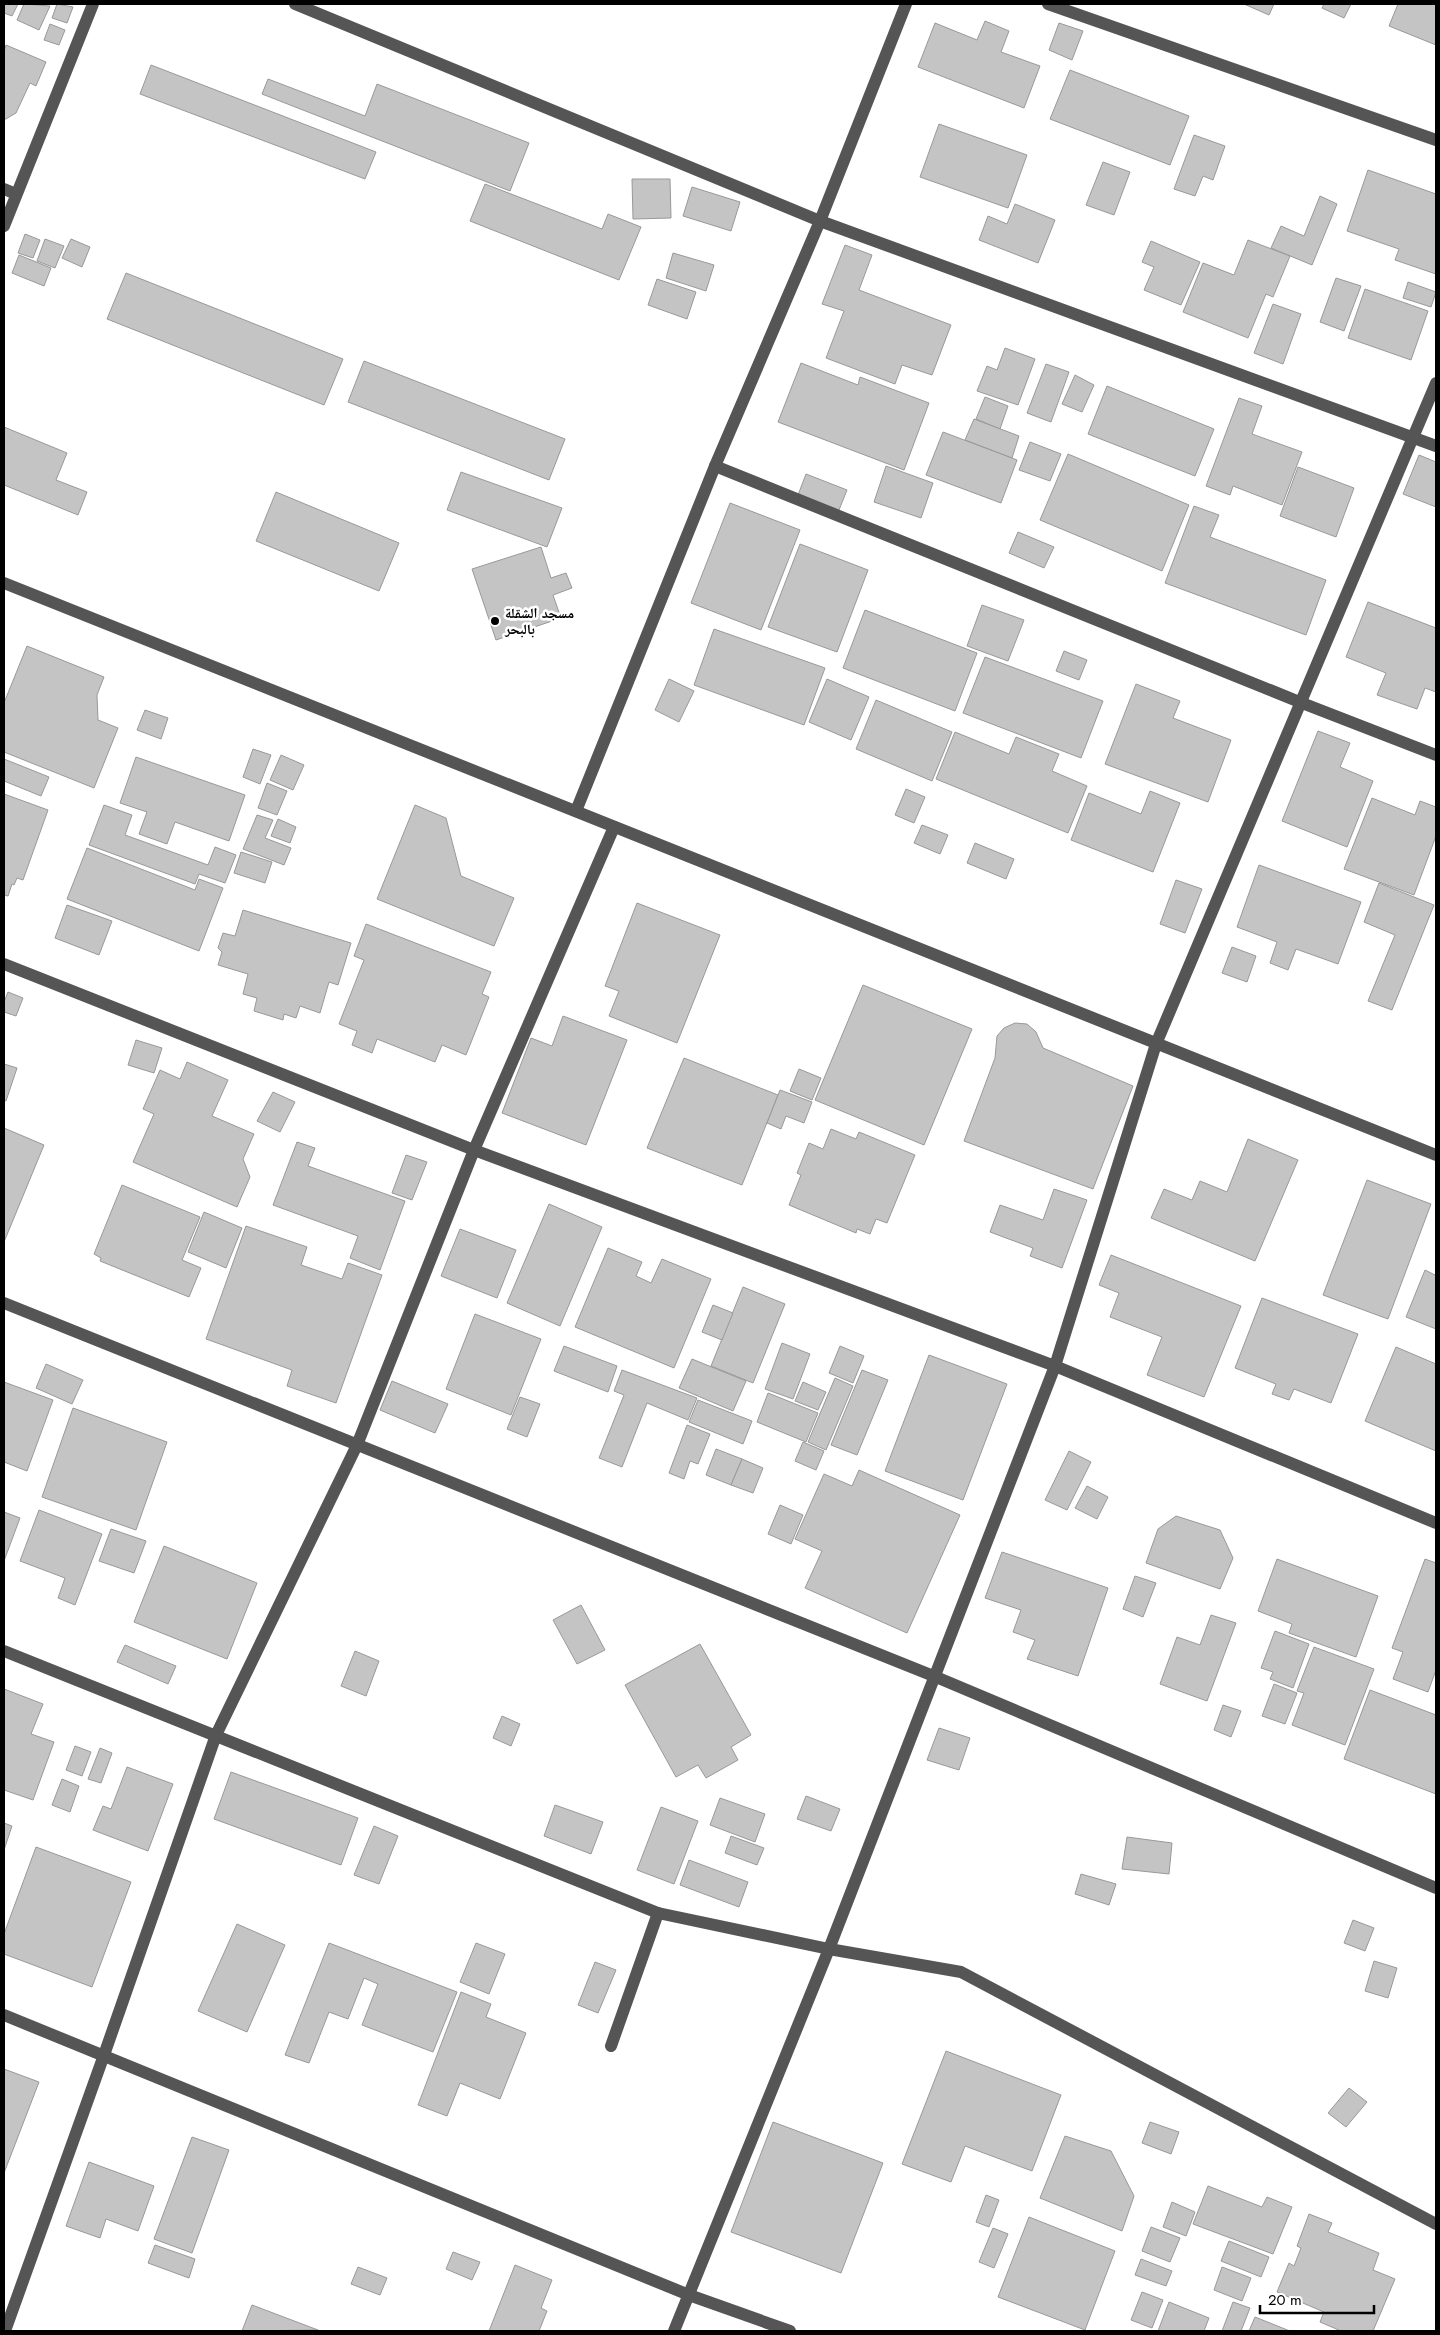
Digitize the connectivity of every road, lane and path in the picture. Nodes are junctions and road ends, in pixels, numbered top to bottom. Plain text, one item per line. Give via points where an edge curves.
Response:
1 (93, 4) edge
2 (295, 4) edge
3 (906, 4) edge
4 (1048, 4) edge
5 (1436, 140) edge
6 (4, 189) edge
7 (16, 194) junction
8 (820, 221) junction
9 (4, 226) edge
10 (1436, 383) edge
11 (1415, 438) junction
12 (1436, 446) edge
13 (716, 466) junction
14 (4, 583) edge
15 (1302, 703) junction
16 (1436, 755) edge
17 (576, 811) junction
18 (614, 826) junction
19 (4, 964) edge
20 (1156, 1044) junction
21 (474, 1150) junction
22 (1436, 1156) edge
23 (4, 1303) edge
24 (1055, 1366) junction
25 (357, 1445) junction
26 (1436, 1524) edge
27 (4, 1651) edge
28 (936, 1677) junction
29 (216, 1735) junction
30 (1436, 1888) edge
31 (658, 1912) junction
32 (829, 1949) junction
33 (4, 2015) edge
34 (611, 2046) dead end
35 (104, 2055) junction
36 (1436, 2224) edge
37 (689, 2295) junction
38 (5, 2331) edge
39 (674, 2331) edge
40 (790, 2331) edge

1 - 7 street
2 - 8 street
3 - 8 street
4 - 5 street
6 - 7 street
7 - 9 street
8 - 11 street
8 - 13 street
10 - 11 street
11 - 12 street
11 - 15 street
13 - 15 street
13 - 17 street
14 - 17 street
15 - 16 street
15 - 20 street
17 - 18 street
18 - 20 street
18 - 21 street
19 - 21 street
20 - 22 street
20 - 24 street
21 - 24 street
21 - 25 street
23 - 25 street
24 - 26 street
24 - 28 street
25 - 28 street
25 - 29 street
27 - 29 street
28 - 30 street
28 - 32 street
29 - 31 street
29 - 35 street
31 - 32 street
31 - 34 street
32 - 36 street via 961,1972
32 - 37 street
33 - 35 street
35 - 37 street
35 - 38 street
37 - 39 street
37 - 40 street

